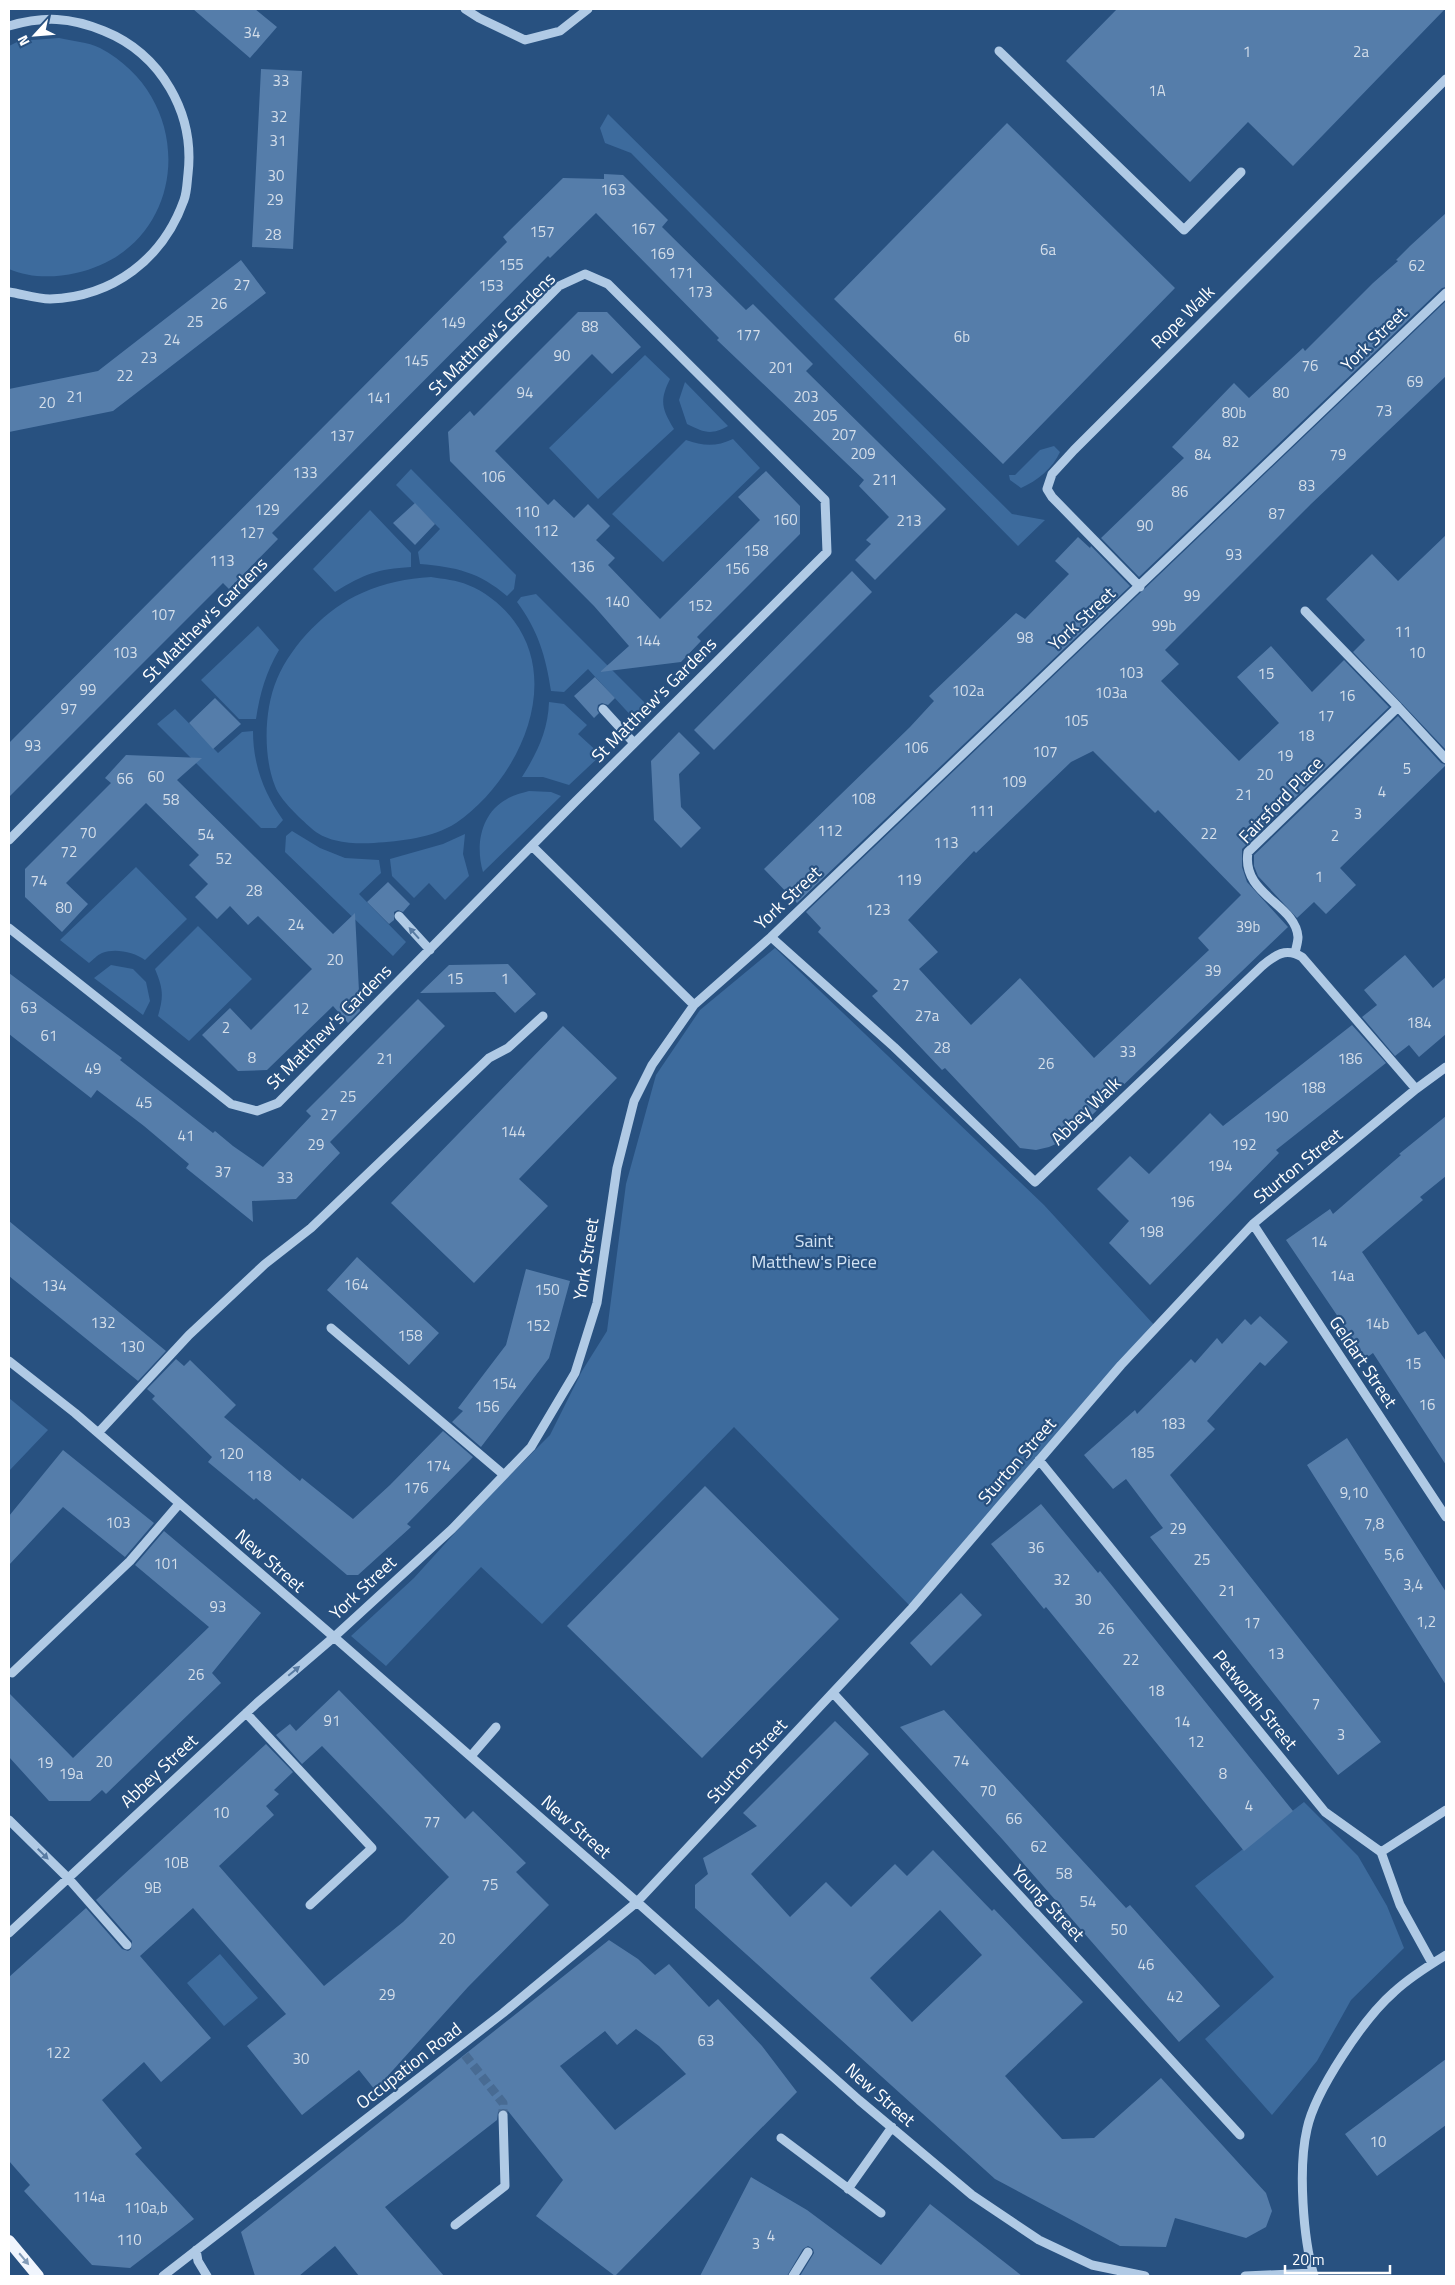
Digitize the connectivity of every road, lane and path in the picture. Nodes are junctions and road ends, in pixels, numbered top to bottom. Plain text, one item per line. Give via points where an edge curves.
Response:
1 (465, 9) edge
2 (588, 9) edge
3 (9, 26) edge
4 (999, 51) dead end
5 (1446, 79) edge
6 (1241, 172) dead end
7 (9, 292) edge
8 (1446, 293) edge
9 (1140, 587) junction
10 (1305, 612) dead end
11 (1398, 707) junction
12 (603, 709) dead end
13 (634, 743) junction
14 (1446, 759) edge
15 (9, 840) edge
16 (532, 846) junction
17 (399, 916) dead end
18 (9, 928) edge
19 (771, 937) junction
20 (430, 950) junction
21 (1295, 953) junction
22 (694, 1005) junction
23 (543, 1016) dead end
24 (1446, 1067) edge
25 (1416, 1089) junction
26 (1253, 1224) junction
27 (331, 1328) dead end
28 (9, 1361) edge
29 (98, 1433) junction
30 (1039, 1460) junction
31 (504, 1475) junction
32 (180, 1504) junction
33 (1446, 1517) edge
34 (334, 1637) junction
35 (12, 1673) dead end
36 (833, 1693) junction
37 (246, 1713) junction
38 (496, 1727) dead end
39 (471, 1756) junction
40 (1446, 1810) edge
41 (9, 1820) edge
42 (1381, 1852) junction
43 (68, 1878) junction
44 (638, 1902) junction
45 (310, 1905) dead end
46 (9, 1933) edge
47 (126, 1945) dead end
48 (1446, 1955) edge
49 (1432, 1963) junction
50 (503, 2115) tunnel mouth
51 (892, 2127) junction
52 (1240, 2136) dead end
53 (781, 2138) dead end
54 (848, 2188) junction
55 (881, 2213) dead end
56 (455, 2224) dead end
57 (9, 2241) edge
58 (196, 2250) junction
59 (808, 2252) dead end
60 (1314, 2275) edge
61 (38, 2276) edge
62 (163, 2276) edge
63 (207, 2276) edge
64 (793, 2276) edge
65 (1145, 2276) edge
66 (1245, 2276) edge

1 - 2 street via 525,40 560,31
3 - 7 street via 34,19 81,21 124,39 158,69 181,108 190,153 185,198 166,239 134,272 94,292 49,299
4 - 6 street via 1184,230
5 - 9 street, Rope Walk via 1052,474 1047,489 1052,497
8 - 9 street, York Street
9 - 19 street, York Street
10 - 11 street
11 - 14 street
11 - 21 street, Fairsford Place via 1248,852 1246,865 1252,880 1291,920 1298,936
12 - 13 street
13 - 15 street, St Matthew's Gardens via 827,552 825,500 608,284 585,274 559,286
13 - 16 street, St Matthew's Gardens
16 - 20 street, St Matthew's Gardens
16 - 22 street
20 -> 17 street
18 - 20 street, St Matthew's Gardens via 231,1104 256,1111 278,1103
19 - 21 street, Abbey Walk via 894,1047 1035,1182 1262,966 1274,956
19 - 22 street, York Street
21 - 25 street via 1312,968
22 - 31 street, York Street via 652,1065 634,1101 616,1168 597,1304 575,1372 531,1446
23 - 29 street via 508,1048 489,1058 311,1228 265,1264 189,1335
24 - 25 street, Sturton Street
25 - 26 street, Sturton Street
26 - 30 street, Sturton Street via 1121,1365
26 - 33 street, Geldart Street
27 - 31 street
28 - 29 street, New Street
29 - 32 street, New Street
30 - 36 street, Sturton Street via 912,1608
30 - 42 street, Petworth Street via 1325,1812
31 - 34 street, York Street via 452,1529
32 - 34 street, New Street
32 - 35 street via 130,1561
37 -> 34 street, Abbey Street
34 - 39 street, New Street
36 - 44 street, Sturton Street
36 - 52 street, Young Street
37 - 43 street, Abbey Street
37 - 45 street via 372,1848
38 - 39 street
39 - 44 street, New Street
40 - 42 street
41 -> 43 street
42 - 49 street via 1400,1905
43 - 46 street, Abbey Street
43 - 47 street
44 - 51 street, New Street
44 - 58 street, Occupation Road via 462,2051
48 - 49 street
49 - 60 street via 1393,1993 1360,2030 1325,2083 1307,2128 1303,2171
50 - 56 street via 505,2186
51 - 54 street
51 - 65 street, New Street via 972,2195 1039,2240 1092,2265
53 - 54 street
54 - 55 street
57 -> 61 main road
58 - 62 street, Occupation Road
58 - 63 street
59 - 64 street
60 - 66 street

